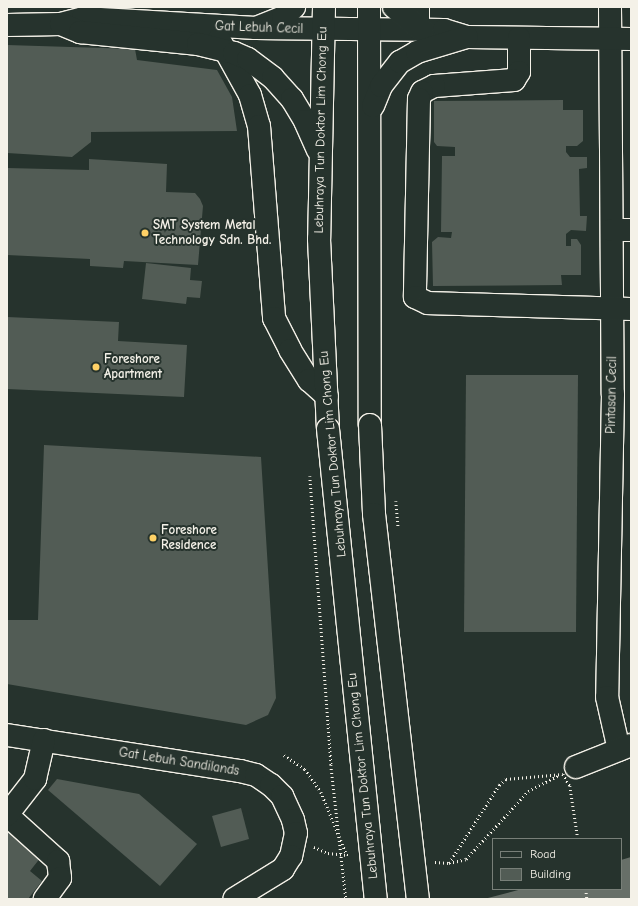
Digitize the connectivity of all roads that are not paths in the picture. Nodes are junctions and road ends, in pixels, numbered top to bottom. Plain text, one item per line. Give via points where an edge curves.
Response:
1 (294, 7) edge
2 (324, 7) edge
3 (369, 7) edge
4 (394, 7) edge
5 (610, 7) edge
6 (420, 22) edge
7 (61, 24) junction
8 (7, 25) edge
9 (211, 27) junction
10 (256, 28) junction
11 (323, 30) junction
12 (369, 31) junction
13 (467, 37) junction
14 (519, 38) junction
15 (621, 39) edge
16 (227, 51) junction
17 (370, 117) junction
18 (321, 159) junction
19 (622, 230) edge
20 (622, 309) edge
21 (622, 394) edge
22 (327, 396) junction
23 (7, 735) edge
24 (44, 740) junction
25 (625, 747) edge
26 (576, 767) road end
27 (7, 815) edge
28 (45, 899) edge
29 (234, 899) edge
30 (376, 899) edge
31 (418, 899) edge

1 - 10 main road via 283,17
2 - 11 main road, Lebuhraya Tun Doktor Lim Chong Eu
3 - 12 main road
4 - 6 main road
5 - 15 main road, Pintasan Cecil
6 - 12 main road, Gat Lebuh Cecil
6 - 13 main road, Gat Lebuh Cecil
7 - 8 main road, Gat Lebuh Cecil
7 - 9 main road, Gat Lebuh Cecil via 83,18
7 - 16 main road via 80,32 180,41
9 - 10 main road, Gat Lebuh Cecil
9 - 16 main road
10 - 11 main road, Gat Lebuh Cecil
11 - 12 main road, Gat Lebuh Cecil
11 - 18 main road, Lebuhraya Tun Doktor Lim Chong Eu
12 - 17 main road
13 - 14 main road, Gat Lebuh Cecil
13 - 17 main road via 418,52 400,62 381,86
14 - 15 main road, Gat Lebuh Cecil
14 - 20 main road via 519,72 514,80 434,86 422,92 419,99 415,297 428,303
15 - 19 main road, Pintasan Cecil
16 - 18 main road via 262,68 283,88 306,121
16 - 22 main road via 250,95 259,126 274,318 309,380
17 - 31 main road, bridge via 370,425 374,514
18 - 22 main road, Lebuhraya Tun Doktor Lim Chong Eu via 319,239
19 - 20 main road, Pintasan Cecil
20 - 21 main road, Pintasan Cecil
21 - 25 main road, Pintasan Cecil via 607,697
22 - 30 main road, Lebuhraya Tun Doktor Lim Chong Eu, bridge via 328,430
23 - 24 main road, Gat Lebuh Sandilands
24 - 27 main road via 35,779
24 - 29 main road, Gat Lebuh Sandilands via 256,776 282,796 293,820 293,847 283,869
25 - 26 main road
27 - 28 main road via 58,860 60,878

